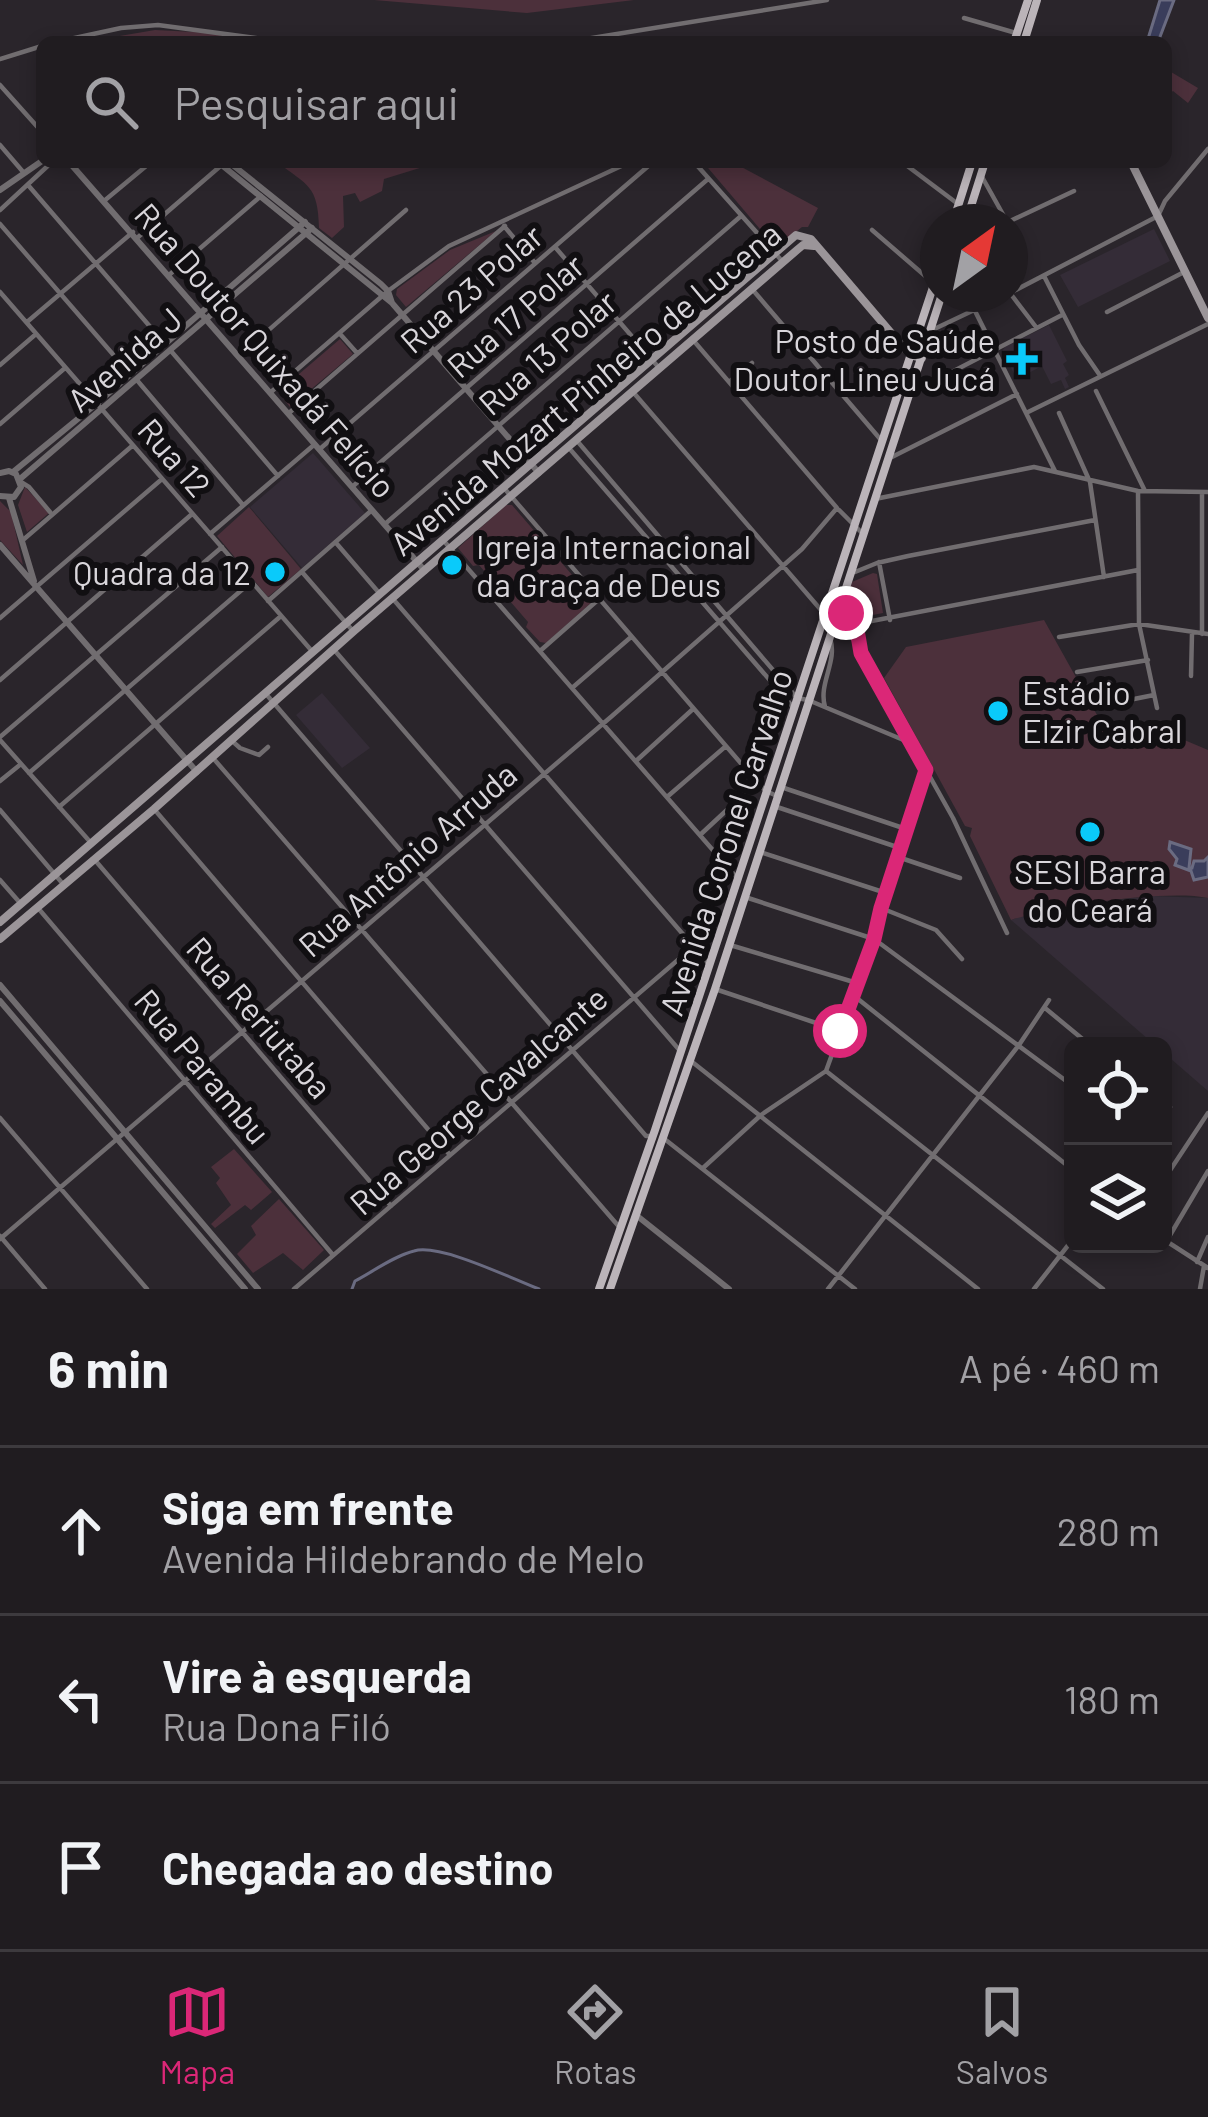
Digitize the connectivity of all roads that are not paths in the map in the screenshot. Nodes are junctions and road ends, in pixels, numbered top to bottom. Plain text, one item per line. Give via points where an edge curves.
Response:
1 (827, 0) edge
2 (1028, 0) edge
3 (1037, 0) edge
4 (964, 18) dead end
5 (84, 36) edge
6 (240, 36) edge
7 (604, 36) edge
8 (1017, 36) edge
9 (1023, 36) edge
10 (1024, 36) edge
11 (36, 48) edge
12 (0, 59) edge
13 (0, 85) edge
14 (36, 125) edge
15 (0, 145) edge
16 (1208, 149) edge
17 (36, 164) edge
18 (46, 168) edge
19 (75, 168) edge
20 (144, 168) edge
21 (218, 168) edge
22 (230, 168) edge
23 (618, 168) edge
24 (646, 168) edge
25 (699, 168) edge
26 (910, 168) edge
27 (970, 168) edge
28 (984, 168) edge
29 (1134, 168) edge
30 (24, 173) junction
31 (981, 175) junction
32 (708, 179) junction
33 (28, 185) junction
34 (0, 190) edge
35 (1074, 191) dead end
36 (264, 194) junction
37 (104, 201) junction
38 (958, 204) joint
39 (972, 204) edge
40 (406, 209) dead end
41 (0, 210) edge
42 (741, 216) junction
43 (1158, 216) junction
44 (0, 224) edge
45 (503, 225) junction
46 (306, 227) junction
47 (872, 230) dead end
48 (135, 235) junction
49 (555, 247) junction
50 (820, 249) junction
51 (774, 253) junction
52 (347, 261) junction
53 (782, 262) junction
54 (95, 263) junction
55 (535, 263) junction
56 (1186, 271) junction
57 (920, 272) edge
58 (169, 275) junction
59 (1044, 276) junction
60 (1028, 284) edge
61 (587, 285) junction
62 (752, 289) junction
63 (0, 292) edge
64 (62, 294) junction
65 (386, 294) junction
66 (3, 302) edge
67 (928, 312) edge
68 (934, 312) edge
69 (968, 312) edge
70 (975, 312) edge
71 (1024, 312) edge
72 (1107, 313) dead end
73 (401, 315) junction
74 (1062, 315) junction
75 (204, 316) junction
76 (1207, 316) edge
77 (26, 322) junction
78 (619, 322) junction
79 (1036, 327) junction
80 (930, 331) junction
81 (36, 334) junction
82 (340, 334) junction
83 (693, 340) junction
84 (168, 347) junction
85 (994, 351) junction
86 (433, 352) junction
87 (357, 353) junction
88 (910, 355) junction
89 (239, 356) junction
90 (922, 358) junction
91 (652, 359) junction
92 (752, 363) dead end
93 (0, 365) edge
94 (65, 368) junction
95 (660, 369) junction
96 (1100, 375) junction
97 (133, 376) junction
98 (729, 382) junction
99 (465, 389) junction
100 (1096, 391) dead end
101 (271, 392) junction
102 (633, 392) junction
103 (911, 393) junction
104 (1017, 394) junction
105 (99, 407) junction
106 (289, 413) junction
107 (1027, 413) junction
108 (1058, 413) dead end
109 (0, 424) edge
110 (497, 427) junction
111 (881, 440) junction
112 (133, 445) junction
113 (573, 445) junction
114 (317, 447) junction
115 (888, 459) junction
116 (530, 463) junction
117 (1054, 471) junction
118 (0, 472) edge
119 (539, 472) junction
120 (278, 476) junction
121 (18, 478) junction
122 (162, 479) junction
123 (1090, 482) junction
124 (352, 487) junction
125 (504, 488) junction
126 (1142, 491) junction
127 (1205, 492) edge
128 (512, 496) junction
129 (5, 497) edge
130 (875, 499) junction
131 (244, 505) junction
132 (837, 508) junction
133 (372, 510) junction
134 (52, 514) junction
135 (192, 514) junction
136 (1095, 520) junction
137 (385, 524) junction
138 (855, 526) junction
139 (210, 534) junction
140 (863, 534) junction
141 (22, 540) junction
142 (443, 540) junction
143 (335, 542) junction
144 (0, 545) edge
145 (222, 547) junction
146 (451, 549) junction
147 (879, 562) junction
148 (783, 565) junction
149 (421, 567) junction
150 (1138, 570) junction
151 (302, 572) junction
152 (850, 574) junction
153 (1104, 577) junction
154 (251, 582) junction
155 (36, 586) junction
156 (380, 594) junction
157 (393, 598) junction
158 (599, 598) junction
159 (268, 602) junction
160 (840, 603) junction
161 (825, 614) junction
162 (726, 615) junction
163 (281, 616) junction
164 (0, 618) edge
165 (890, 620) junction
166 (719, 621) junction
167 (834, 622) junction
168 (68, 623) junction
169 (856, 624) junction
170 (1139, 624) junction
171 (350, 627) junction
172 (849, 632) junction
173 (1192, 633) junction
174 (1205, 634) edge
175 (830, 635) junction
176 (632, 636) junction
177 (1059, 637) dead end
178 (334, 649) junction
179 (540, 651) junction
180 (314, 653) junction
181 (861, 653) junction
182 (95, 655) junction
183 (1148, 660) junction
184 (662, 671) junction
185 (1077, 672) dead end
186 (1191, 676) dead end
187 (0, 680) edge
188 (572, 688) junction
189 (126, 691) junction
190 (1154, 695) junction
191 (270, 698) junction
192 (800, 702) junction
193 (1094, 706) dead end
194 (825, 707) junction
195 (1156, 708) dead end
196 (693, 709) junction
197 (602, 722) junction
198 (155, 724) junction
199 (0, 739) edge
200 (232, 740) junction
201 (913, 745) junction
202 (726, 746) junction
203 (268, 747) dead end
204 (212, 758) junction
205 (188, 761) junction
206 (636, 761) junction
207 (21, 764) junction
208 (926, 770) junction
209 (196, 772) junction
210 (29, 773) junction
211 (543, 773) junction
212 (0, 782) edge
213 (757, 782) junction
214 (766, 791) junction
215 (777, 796) junction
216 (667, 797) junction
217 (59, 807) junction
218 (154, 809) junction
219 (0, 810) edge
220 (483, 824) junction
221 (906, 829) junction
222 (700, 835) junction
223 (92, 844) junction
224 (901, 848) junction
225 (759, 852) junction
226 (898, 856) junction
227 (93, 858) junction
228 (55, 874) junction
229 (422, 877) junction
230 (960, 878) dead end
231 (738, 879) junction
232 (0, 880) edge
233 (63, 884) junction
234 (886, 893) junction
235 (746, 897) junction
236 (21, 904) junction
237 (37, 907) junction
238 (881, 908) junction
239 (0, 922) edge
240 (360, 930) junction
241 (1007, 933) dead end
242 (0, 939) edge
243 (874, 939) junction
244 (729, 944) junction
245 (693, 947) junction
246 (962, 959) dead end
247 (710, 965) junction
248 (301, 982) junction
249 (857, 983) junction
250 (0, 985) edge
251 (715, 989) junction
252 (853, 995) junction
253 (635, 997) junction
254 (1049, 1000) dead end
255 (0, 1001) edge
256 (1046, 1008) junction
257 (840, 1031) junction
258 (242, 1033) junction
259 (1080, 1037) edge
260 (1018, 1045) junction
261 (572, 1051) junction
262 (681, 1052) junction
263 (690, 1060) junction
264 (58, 1063) junction
265 (826, 1071) junction
266 (1064, 1079) edge
267 (184, 1080) junction
268 (979, 1095) junction
269 (512, 1102) junction
270 (1208, 1113) edge
271 (761, 1115) junction
272 (0, 1118) edge
273 (120, 1136) junction
274 (653, 1136) junction
275 (664, 1137) junction
276 (932, 1153) junction
277 (450, 1155) junction
278 (1064, 1164) edge
279 (1172, 1167) edge
280 (703, 1168) junction
281 (1208, 1171) edge
282 (60, 1188) junction
283 (391, 1206) junction
284 (636, 1215) junction
285 (885, 1215) junction
286 (196, 1223) junction
287 (1172, 1227) edge
288 (619, 1228) junction
289 (629, 1233) junction
290 (1208, 1237) edge
291 (0, 1238) edge
292 (1172, 1245) edge
293 (1064, 1251) edge
294 (333, 1256) junction
295 (1059, 1257) junction
296 (1203, 1265) edge
297 (838, 1275) junction
298 (45, 1289) edge
299 (147, 1289) edge
300 (245, 1289) edge
301 (258, 1289) edge
302 (294, 1289) edge
303 (599, 1289) edge
304 (610, 1289) edge
305 (729, 1289) edge
306 (828, 1289) edge
307 (855, 1289) edge
308 (978, 1289) edge
309 (1034, 1289) edge
310 (1103, 1289) edge
311 (1200, 1289) edge

1 - 7 street
2 - 9 main road
3 - 10 main road
4 - 8 street
5 - 6 street via 158,25
11 - 12 street
13 - 14 street
15 - 30 street
16 - 43 street
17 - 30 street
18 - 33 street
19 - 37 street, Rua Doutor Quixadá Felício
20 - 37 street
21 - 48 street
22 - 36 street
23 - 45 street
24 - 49 street, Rua 23 Polar
25 - 32 street
26 - 38 street
27 - 38 main road
28 - 31 main road
29 - 43 main road
30 - 34 street
31 - 35 street via 1007,221
31 - 39 main road
32 - 42 street
32 - 61 street, Rua 17 Polar
33 - 41 street
33 - 54 street
36 - 46 street
36 - 58 street
37 - 48 street, Rua Doutor Quixadá Felício
40 - 52 street
42 - 51 street
42 - 78 street, Rua 13 Polar
43 - 56 main road
43 - 59 street
44 - 64 street
45 - 55 street
45 - 65 street via 449,246
45 - 73 street
46 - 52 street
46 - 75 street, Avenida J
47 - 57 street
48 - 54 street
48 - 58 street, Rua Doutor Quixadá Felício
49 - 55 street, Rua 23 Polar
49 - 61 street
50 - 51 main road, Avenida Mozart Pinheiro de Lucena via 796,235
50 - 53 main road, Avenida Mozart Pinheiro de Lucena via 803,245
50 - 88 main road
51 - 53 street
51 - 91 main road, Avenida Mozart Pinheiro de Lucena
52 - 65 street
52 - 89 street
53 - 62 main road, Avenida Mozart Pinheiro de Lucena
54 - 64 street
54 - 84 street
55 - 86 street, Rua 23 Polar
56 - 72 street
56 - 76 main road
58 - 75 street, Rua Doutor Quixadá Felício
59 - 60 street
59 - 74 street
61 - 78 street
61 - 99 street, Rua 17 Polar
62 - 83 main road, Avenida Mozart Pinheiro de Lucena
62 - 111 street
63 - 66 street, Rua 12
64 - 77 street
64 - 97 street
65 - 73 street
65 - 82 street
66 - 77 street, Rua 12
67 - 88 main road, Avenida Coronel Carvalho
68 - 80 main road, Avenida Coronel Carvalho
69 - 80 street
70 - 85 street
71 - 79 street
73 - 86 street
73 - 87 street
74 - 79 street
74 - 96 street
75 - 84 street, Avenida J
75 - 89 street, Rua Doutor Quixadá Felício
76 - 96 street
77 - 81 street, Rua 12
78 - 91 street
78 - 110 street, Rua 13 Polar
79 - 85 street
80 - 90 main road, Avenida Coronel Carvalho
81 - 93 street
81 - 94 street, Rua 12
82 - 87 street
82 - 101 street
83 - 95 main road, Avenida Mozart Pinheiro de Lucena
83 - 98 street
84 - 97 street, Avenida J
84 - 120 street
85 - 103 street
85 - 104 street
86 - 99 street
86 - 114 street, Rua 23 Polar
87 - 106 street
88 - 90 main road
88 - 111 main road, Avenida Coronel Carvalho
89 - 101 street, Rua Doutor Quixadá Felício
90 - 103 main road, Avenida Coronel Carvalho
91 - 95 street
91 - 116 main road, Avenida Mozart Pinheiro de Lucena
92 - 98 street
94 - 105 street, Rua 12
94 - 109 street
95 - 102 main road, Avenida Mozart Pinheiro de Lucena
96 - 107 street
97 - 105 street, Avenida J
97 - 131 street
98 - 132 street
99 - 110 street
99 - 124 street, Rua 17 Polar
100 - 126 street
101 - 106 street, Rua Doutor Quixadá Felício
102 - 113 main road, Avenida Mozart Pinheiro de Lucena
102 - 148 street
103 - 115 main road, Avenida Coronel Carvalho
104 - 107 street
104 - 115 street
105 - 112 street, Rua 12
105 - 121 street, Avenida J
106 - 114 street, Rua Doutor Quixadá Felício
107 - 117 street
108 - 123 street
110 - 116 street
110 - 137 street, Rua 13 Polar
111 - 138 main road, Avenida Coronel Carvalho
112 - 122 street, Rua 12
112 - 134 street
113 - 119 main road, Avenida Mozart Pinheiro de Lucena
113 - 162 street
113 - 166 street
114 - 120 street, Rua 23 Polar
114 - 124 street, Rua Doutor Quixadá Felício
115 - 130 main road, Avenida Coronel Carvalho
116 - 119 street
116 - 125 main road, Avenida Mozart Pinheiro de Lucena
117 - 123 street
117 - 130 street via 1034,467
118 - 121 street
119 - 128 main road, Avenida Mozart Pinheiro de Lucena
120 - 131 street, Rua 23 Polar
121 - 129 street, Avenida J via 20,491
121 - 134 street
122 - 135 street, Rua 12
122 - 155 street
123 - 126 street
123 - 136 street
124 - 133 street, Rua Doutor Quixadá Felício
125 - 128 street
125 - 142 main road, Avenida Mozart Pinheiro de Lucena
126 - 127 street
126 - 150 street
127 - 174 street
128 - 146 main road, Avenida Mozart Pinheiro de Lucena
128 - 158 street
129 - 141 street
130 - 140 main road, Avenida Coronel Carvalho
131 - 139 street, Rua 23 Polar
132 - 138 street
132 - 148 street, Rua Antônio Arruda
133 - 137 street, Rua Doutor Quixadá Felício
133 - 143 street
134 - 141 street
135 - 139 street, Rua 12
135 - 168 street
136 - 147 street
136 - 153 street
137 - 149 street, Rua Doutor Quixadá Felício
138 - 140 street
138 - 161 main road, Avenida Coronel Carvalho
139 - 145 street, Rua 12
140 - 152 main road, Avenida Coronel Carvalho
141 - 155 street
142 - 146 street
142 - 149 main road, Avenida Mozart Pinheiro de Lucena
143 - 151 street
143 - 156 street
144 - 155 street
145 - 154 street, Rua 12
145 - 182 street
146 - 149 main road, Avenida Mozart Pinheiro de Lucena
146 - 179 street
147 - 152 street
147 - 165 street
148 - 161 street
148 - 162 street, Rua Antônio Arruda
149 - 156 main road, Avenida Mozart Pinheiro de Lucena
149 - 157 main road, Avenida Mozart Pinheiro de Lucena
150 - 153 street
150 - 170 street
151 - 159 street
151 - 171 street
152 - 160 main road, Avenida Coronel Carvalho
153 - 165 street
154 - 159 street, Rua 12
154 - 189 street
155 - 164 street
155 - 168 street
156 - 171 main road, Avenida Mozart Pinheiro de Lucena
157 - 171 main road, Avenida Mozart Pinheiro de Lucena
157 - 211 street
158 - 176 street
158 - 179 street
159 - 163 street, Rua 12
160 - 167 main road, Avenida Coronel Carvalho
160 - 169 street
161 - 167 street
161 - 192 main road, Avenida Coronel Carvalho
162 - 166 street, Rua Antônio Arruda
162 - 192 street
163 - 180 street, Rua 12
163 - 198 street
165 - 169 street
166 - 184 street, Rua Antônio Arruda
166 - 192 street
167 - 172 street
167 - 175 main road, Avenida Coronel Carvalho
168 - 182 street
168 - 187 street
169 - 172 street
169 - 181 street
170 - 173 street
170 - 177 street
170 - 183 street
171 - 178 main road, Avenida Mozart Pinheiro de Lucena
171 - 180 main road, Avenida Mozart Pinheiro de Lucena
172 - 181 street
173 - 174 street
173 - 186 street
175 - 192 main road, Avenida Coronel Carvalho
175 - 194 street, Avenida Coronel Carvalho via 835,652
176 - 184 street
176 - 188 street
178 - 191 main road, Avenida Mozart Pinheiro de Lucena
178 - 220 street
179 - 188 street
180 - 191 main road, Avenida Mozart Pinheiro de Lucena
181 - 201 street
182 - 189 street
182 - 199 street
183 - 185 street
183 - 190 street
184 - 196 street
184 - 197 street, Rua Antônio Arruda
188 - 197 street
189 - 198 street
189 - 210 street
190 - 193 street
190 - 195 street
191 - 200 main road, Avenida Mozart Pinheiro de Lucena
191 - 205 main road, Avenida Mozart Pinheiro de Lucena
191 - 229 street
192 - 194 street
192 - 214 main road, Avenida Coronel Carvalho
192 - 215 main road, Avenida Coronel Carvalho
194 - 201 street
196 - 202 street
196 - 206 street
197 - 206 street
197 - 211 street, Rua Antônio Arruda
198 - 205 street
198 - 217 street
199 - 207 street
200 - 203 street via 259,755
200 - 204 main road, Avenida Mozart Pinheiro de Lucena
201 - 208 street
202 - 213 street
202 - 216 street
204 - 209 main road, Avenida Mozart Pinheiro de Lucena
204 - 240 street
205 - 209 street
205 - 223 main road, Avenida Mozart Pinheiro de Lucena
206 - 216 street
207 - 210 street
207 - 212 street
208 - 221 street
208 - 241 street
209 - 218 main road, Avenida Mozart Pinheiro de Lucena
210 - 217 street
211 - 220 street, Rua Antônio Arruda
211 - 245 street
213 - 214 street
213 - 222 street
214 - 215 street
214 - 231 main road, Avenida Coronel Carvalho
215 - 221 street
215 - 224 street
215 - 225 main road, Avenida Coronel Carvalho
216 - 222 street
217 - 223 street
218 - 227 main road, Avenida Mozart Pinheiro de Lucena
218 - 248 street
219 - 228 street
220 - 229 street, Rua Antônio Arruda
220 - 253 street
221 - 224 street
222 - 231 street
223 - 228 main road, Avenida Mozart Pinheiro de Lucena
224 - 226 street
225 - 234 street
225 - 235 main road, Avenida Coronel Carvalho
226 - 230 street
226 - 234 street
227 - 233 main road, Avenida Mozart Pinheiro de Lucena
227 - 258 street, Rua Reriutaba
228 - 233 street
228 - 236 main road, Avenida Mozart Pinheiro de Lucena
229 - 240 street, Rua Antônio Arruda
229 - 261 street
231 - 247 main road, Avenida Coronel Carvalho
232 - 236 street
233 - 237 main road, Avenida Mozart Pinheiro de Lucena
234 - 238 street
235 - 243 street
235 - 244 main road, Avenida Coronel Carvalho
236 - 239 main road, Avenida Mozart Pinheiro de Lucena
237 - 242 main road, Avenida Mozart Pinheiro de Lucena
237 - 267 street, Rua Parambu
238 - 243 street
238 - 246 street via 936,930
240 - 248 street, Rua Antônio Arruda
240 - 269 street
243 - 249 street
243 - 260 street
244 - 249 street
244 - 251 main road, Avenida Coronel Carvalho
245 - 247 street
245 - 253 street, Rua George Cavalcante
247 - 262 main road, Avenida Coronel Carvalho
248 - 258 street, Rua Antônio Arruda
248 - 277 street
249 - 252 street
250 - 264 street
251 - 257 street
251 - 263 main road, Avenida Coronel Carvalho
252 - 257 street
252 - 268 street
253 - 261 street, Rua George Cavalcante
253 - 262 street
254 - 256 street
255 - 264 street
256 - 259 street
256 - 260 street
257 - 265 street
258 - 267 street, Rua Antônio Arruda
258 - 283 street, Rua Reriutaba
260 - 266 street
260 - 268 street
261 - 269 street, Rua George Cavalcante
261 - 274 street
262 - 274 main road, Avenida Coronel Carvalho
263 - 271 street
263 - 275 main road, Avenida Coronel Carvalho
264 - 273 street
265 - 271 street
265 - 276 street
267 - 273 street, Rua Antônio Arruda
267 - 294 street, Rua Parambu
268 - 276 street
268 - 278 street
269 - 277 street, Rua George Cavalcante
269 - 288 street
270 - 279 street
271 - 280 street
271 - 285 street
272 - 282 street
273 - 282 street, Rua Antônio Arruda
273 - 286 street
274 - 275 street
274 - 288 main road, Avenida Coronel Carvalho
275 - 280 street
275 - 284 main road, Avenida Coronel Carvalho
276 - 285 street
276 - 295 street
277 - 283 street, Rua George Cavalcante
280 - 297 street
281 - 287 street
282 - 291 street, Rua Antônio Arruda
282 - 299 street
283 - 294 street, Rua George Cavalcante
284 - 289 main road, Avenida Coronel Carvalho
284 - 305 street
285 - 297 street
285 - 308 street
286 - 300 street
286 - 301 street
288 - 289 street
288 - 303 main road, Avenida Coronel Carvalho
289 - 304 main road, Avenida Coronel Carvalho
290 - 296 street
291 - 298 street
292 - 296 street
293 - 295 street
294 - 302 street, Rua George Cavalcante
295 - 309 street
295 - 310 street
296 - 311 street
297 - 306 street
297 - 307 street

